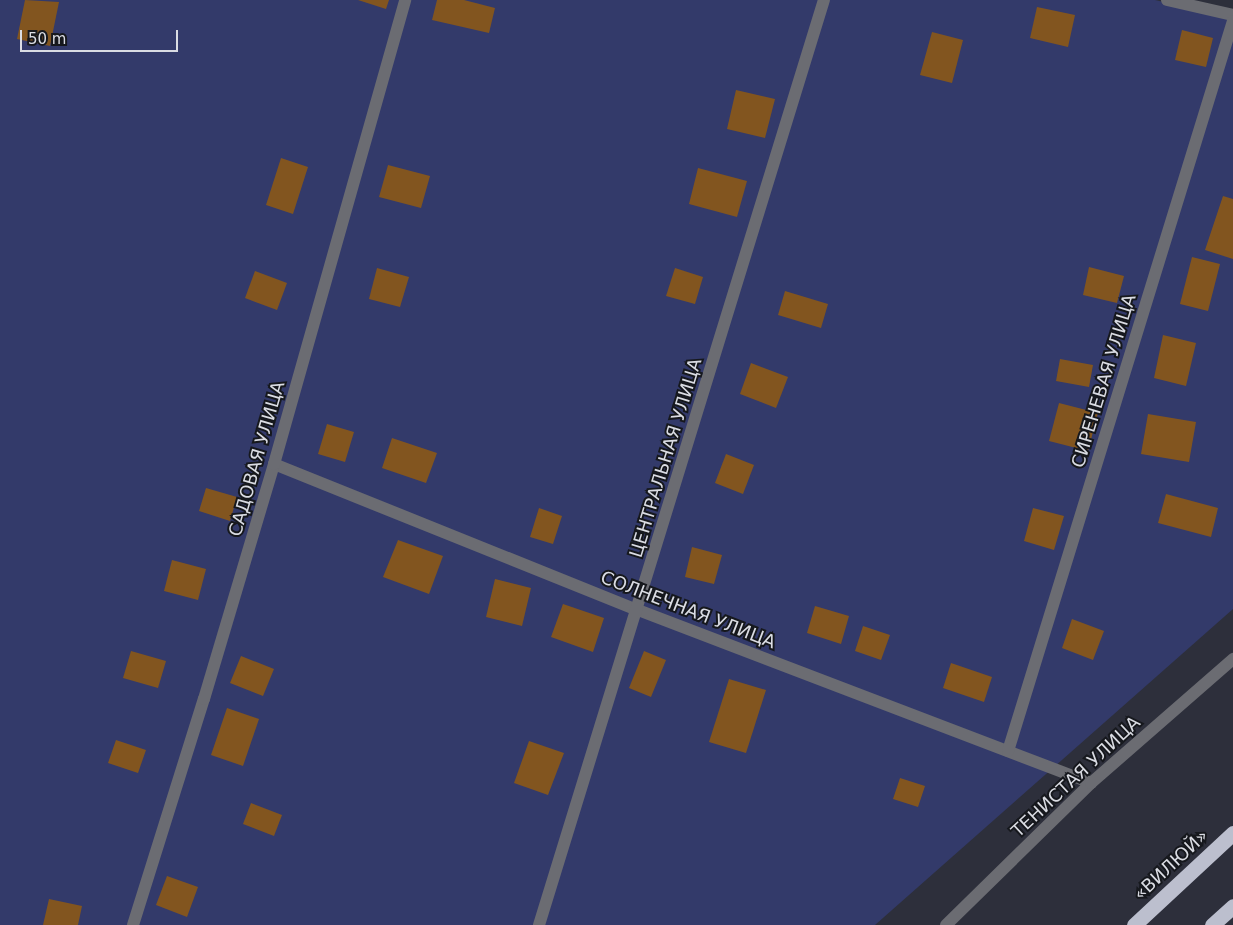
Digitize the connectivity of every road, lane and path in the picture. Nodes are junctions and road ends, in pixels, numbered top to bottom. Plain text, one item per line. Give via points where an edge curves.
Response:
1 (405, 0) edge
2 (824, 0) edge
3 (1167, 0) edge
4 (1233, 15) edge
5 (1233, 21) edge
6 (274, 464) junction
7 (638, 610) junction
8 (1233, 658) edge
9 (1008, 751) junction
10 (1091, 783) junction
11 (1233, 834) edge
12 (1233, 906) edge
13 (133, 925) edge
14 (539, 925) edge
15 (946, 925) edge
16 (1134, 925) edge
17 (1212, 925) edge

1 - 6 street, САДОВАЯ УЛИЦА
2 - 7 street, ЦЕНТРАЛЬНАЯ УЛИЦА
3 - 4 street
5 - 9 street, СИРЕНЕВАЯ УЛИЦА
6 - 7 street, СОЛНЕЧНАЯ УЛИЦА
6 - 13 street, САДОВАЯ УЛИЦА
7 - 9 street, СОЛНЕЧНАЯ УЛИЦА
7 - 14 street, ЦЕНТРАЛЬНАЯ УЛИЦА
8 - 10 street, ТЕНИСТАЯ УЛИЦА
9 - 10 street, СОЛНЕЧНАЯ УЛИЦА
10 - 15 street, ТЕНИСТАЯ УЛИЦА
11 - 16 highway, «ВИЛЮЙ»
12 - 17 highway

